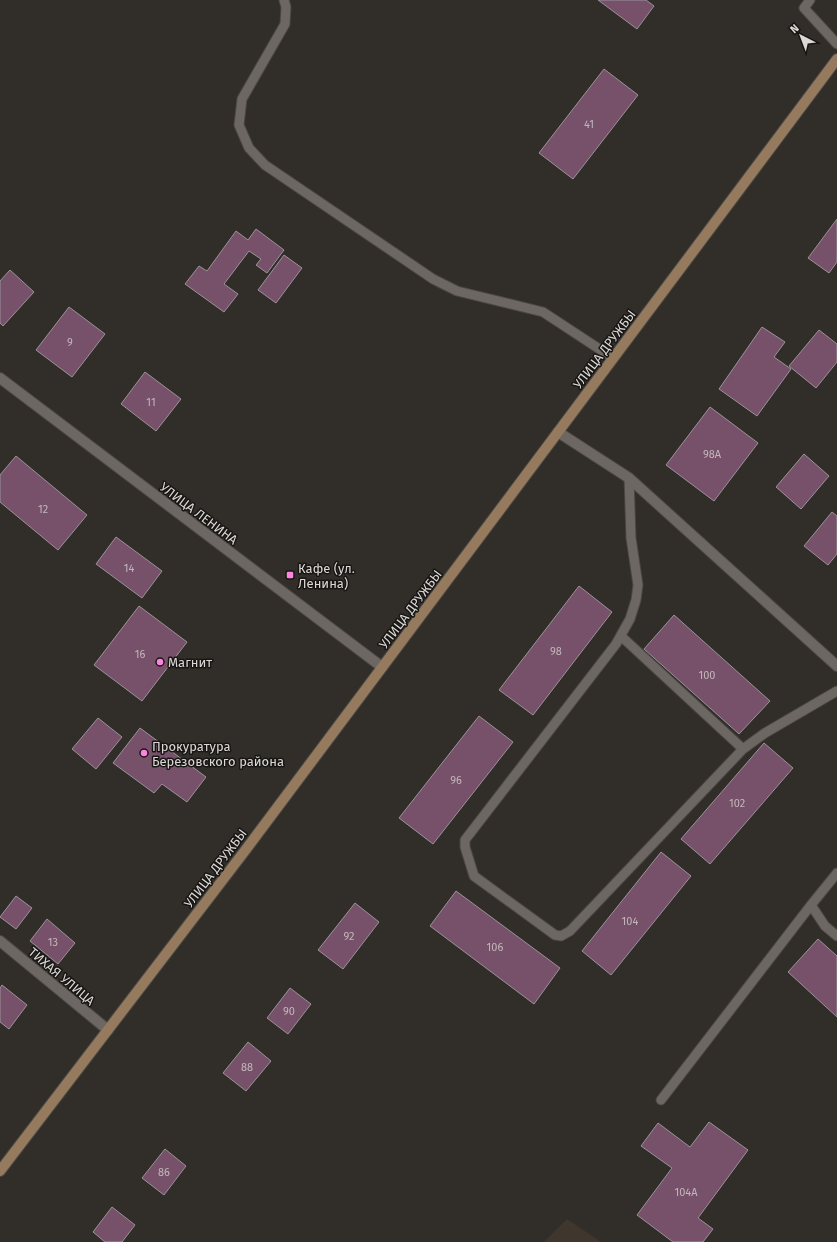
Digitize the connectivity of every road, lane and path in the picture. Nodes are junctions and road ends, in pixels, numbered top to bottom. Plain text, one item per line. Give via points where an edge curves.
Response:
1 (284, 0) edge
2 (810, 0) edge
3 (837, 44) edge
4 (837, 59) edge
5 (613, 358) junction
6 (0, 378) edge
7 (558, 432) junction
8 (629, 478) junction
9 (622, 637) junction
10 (837, 666) edge
11 (382, 667) junction
12 (837, 691) edge
13 (742, 749) junction
14 (837, 873) edge
15 (811, 905) junction
16 (837, 936) edge
17 (0, 941) edge
18 (108, 1030) junction
19 (661, 1100) dead end
20 (0, 1171) edge

1 - 5 lane via 285,24 242,99 239,125 249,148 265,165 433,279 457,291 543,312
2 - 3 lane via 804,8
4 - 5 main road, УЛИЦА ДРУЖБЫ
5 - 7 main road, УЛИЦА ДРУЖБЫ
6 - 11 street, УЛИЦА ЛЕНИНА
7 - 8 street
7 - 11 main road, УЛИЦА ДРУЖБЫ
8 - 9 lane via 631,538 638,585 630,620
8 - 10 street
9 - 13 lane
9 - 13 lane via 465,840 474,876 555,935 561,936 570,931
11 - 18 main road, УЛИЦА ДРУЖБЫ
12 - 13 lane
14 - 15 lane
15 - 16 lane via 825,926
15 - 19 lane
17 - 18 street, ТИХАЯ УЛИЦА
18 - 20 main road, УЛИЦА ДРУЖБЫ

